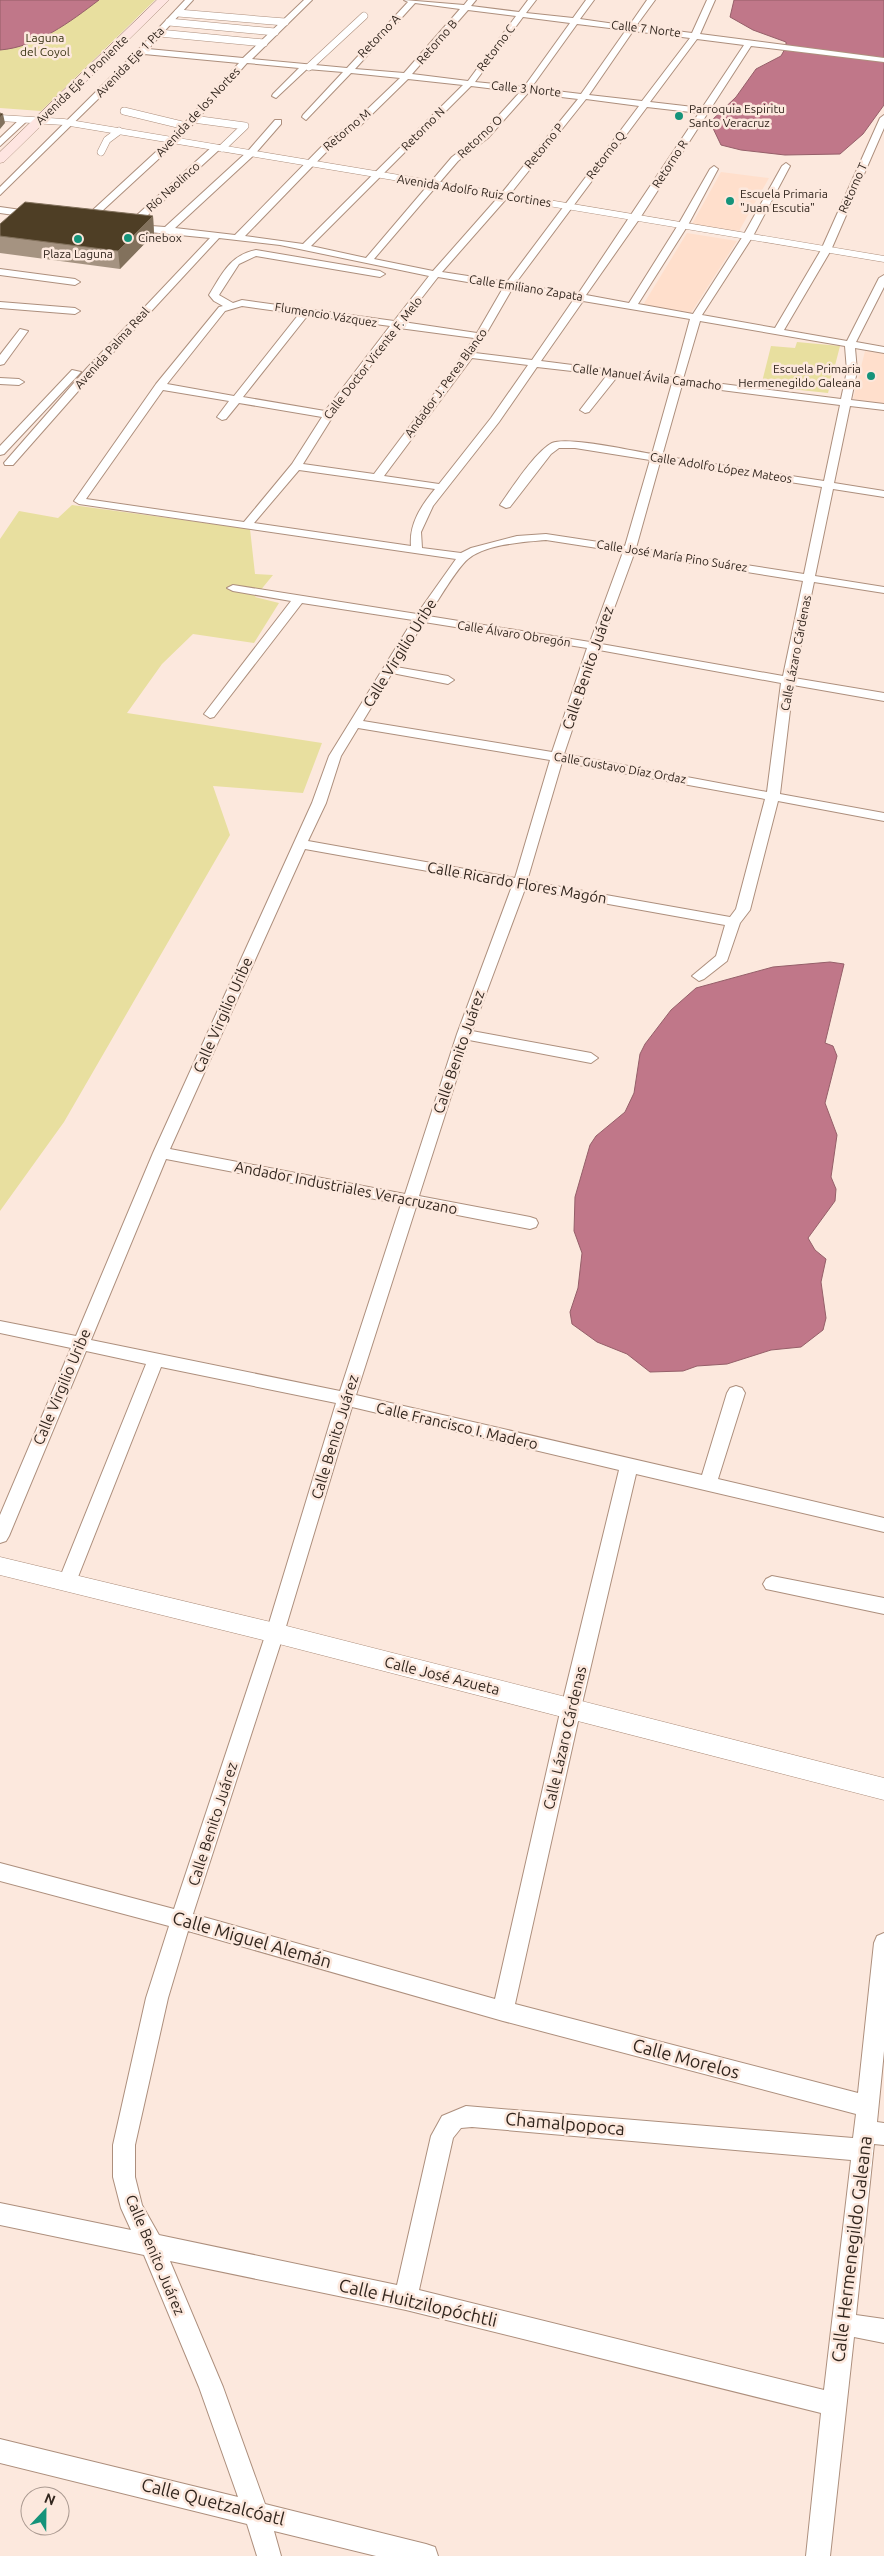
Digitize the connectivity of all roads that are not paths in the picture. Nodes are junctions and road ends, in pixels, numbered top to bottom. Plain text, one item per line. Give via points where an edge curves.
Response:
1 (163, 0) edge
2 (189, 0) edge
3 (308, 0) edge
4 (408, 0) edge
5 (413, 0) edge
6 (532, 0) edge
7 (590, 0) edge
8 (651, 0) edge
9 (711, 0) edge
10 (470, 3) edge
11 (178, 13) junction
12 (522, 13) junction
13 (364, 16) dead end
14 (576, 21) junction
15 (168, 22) junction
16 (285, 22) junction
17 (633, 28) junction
18 (275, 32) junction
19 (159, 33) junction
20 (695, 36) junction
21 (264, 43) junction
22 (749, 43) junction
23 (142, 51) junction
24 (884, 60) edge
25 (245, 62) junction
26 (307, 67) junction
27 (346, 71) junction
28 (406, 76) junction
29 (470, 83) junction
30 (526, 90) junction
31 (276, 96) dead end
32 (584, 96) junction
33 (645, 103) junction
34 (0, 111) edge
35 (124, 111) dead end
36 (705, 111) junction
37 (306, 117) dead end
38 (0, 118) edge
39 (43, 118) junction
40 (24, 120) junction
41 (67, 122) junction
42 (278, 122) dead end
43 (190, 123) junction
44 (883, 124) edge
45 (119, 131) junction
46 (174, 140) junction
47 (0, 143) edge
48 (220, 148) junction
49 (101, 152) dead end
50 (251, 153) junction
51 (0, 159) edge
52 (310, 164) junction
53 (786, 166) dead end
54 (714, 169) dead end
55 (377, 175) junction
56 (435, 184) junction
57 (0, 192) edge
58 (504, 196) junction
59 (568, 206) junction
60 (0, 210) edge
61 (44, 216) edge
62 (635, 218) junction
63 (86, 221) edge
64 (683, 225) junction
65 (125, 226) joint
66 (167, 231) junction
67 (218, 235) junction
68 (748, 236) junction
69 (238, 237) junction
70 (304, 247) junction
71 (826, 250) junction
72 (184, 255) dead end
73 (884, 259) edge
74 (368, 261) junction
75 (0, 272) edge
76 (434, 278) junction
77 (884, 278) edge
78 (75, 282) dead end
79 (509, 286) junction
80 (145, 296) junction
81 (579, 296) junction
82 (158, 298) junction
83 (0, 305) edge
84 (230, 305) junction
85 (632, 306) junction
86 (75, 311) dead end
87 (305, 312) junction
88 (696, 317) junction
89 (397, 326) junction
90 (23, 331) dead end
91 (778, 331) junction
92 (481, 336) junction
93 (0, 341) edge
94 (16, 342) junction
95 (850, 344) junction
96 (884, 350) edge
97 (468, 355) junction
98 (0, 362) edge
99 (532, 364) junction
100 (79, 369) junction
101 (91, 370) junction
102 (614, 373) junction
103 (677, 380) junction
104 (0, 381) edge
105 (19, 382) dead end
106 (160, 386) junction
107 (236, 399) junction
108 (846, 402) junction
109 (884, 408) edge
110 (585, 410) dead end
111 (328, 415) junction
112 (222, 417) dead end
113 (0, 452) edge
114 (657, 458) junction
115 (296, 466) junction
116 (3, 467) edge
117 (377, 477) junction
118 (827, 485) junction
119 (440, 487) junction
120 (884, 494) edge
121 (506, 505) dead end
122 (247, 525) junction
123 (630, 549) junction
124 (417, 550) junction
125 (463, 556) junction
126 (811, 578) junction
127 (233, 588) dead end
128 (884, 590) edge
129 (299, 599) junction
130 (420, 619) junction
131 (594, 646) junction
132 (389, 668) junction
133 (788, 679) junction
134 (448, 680) dead end
135 (884, 697) edge
136 (210, 714) dead end
137 (355, 724) junction
138 (557, 757) junction
139 (773, 795) junction
140 (884, 817) edge
141 (301, 844) junction
142 (520, 883) junction
143 (733, 922) junction
144 (699, 976) dead end
145 (464, 1034) junction
146 (591, 1058) dead end
147 (161, 1153) junction
148 (409, 1200) junction
149 (530, 1223) dead end
150 (0, 1327) edge
151 (79, 1345) junction
152 (155, 1361) junction
153 (736, 1393) dead end
154 (346, 1399) junction
155 (629, 1466) junction
156 (708, 1484) junction
157 (884, 1525) edge
158 (0, 1536) edge
159 (0, 1566) edge
160 (66, 1582) junction
161 (772, 1584) dead end
162 (884, 1606) edge
163 (275, 1633) junction
164 (571, 1708) junction
165 (884, 1789) edge
166 (0, 1872) edge
167 (181, 1920) junction
168 (884, 1943) edge
169 (503, 2011) junction
170 (869, 2107) junction
171 (871, 2138) edge
172 (0, 2214) edge
173 (152, 2246) junction
174 (406, 2298) junction
175 (843, 2324) junction
176 (884, 2331) edge
177 (833, 2404) junction
178 (0, 2451) edge
179 (256, 2513) junction
180 (269, 2556) edge
181 (426, 2556) edge
182 (818, 2556) edge

1 - 39 main road, Avenida Eje 1 Poniente
2 - 11 street, Avenida Eje 1 Pta
3 - 16 street, Avenida de los Nortes
4 - 5 street, Calle 7 Norte
5 - 10 street, Calle 7 Norte
5 - 27 street, Retorno A
6 - 12 street, Retorno C
7 - 14 street
8 - 17 street, Retorno P
9 - 20 street, Retorno Q
10 - 12 street, Calle 7 Norte
10 - 28 street, Retorno B
11 - 15 street, Avenida Eje 1 Pta
11 - 16 street
12 - 14 street, Calle 7 Norte
12 - 29 street, Retorno C
13 - 26 street
14 - 17 street, Calle 7 Norte
14 - 30 street
15 - 18 street
15 - 19 street, Avenida Eje 1 Pta
16 - 18 street, Avenida de los Nortes
17 - 20 street, Calle 7 Norte
17 - 32 street, Retorno P
18 - 21 street, Avenida de los Nortes
19 - 21 street
19 - 23 street, Avenida Eje 1 Pta
20 - 22 street, Calle 7 Norte
20 - 33 street, Retorno Q
21 - 25 street, Avenida de los Nortes
22 - 24 street, Calle 7 Norte
22 - 36 street, Retorno R
23 - 25 street, Calle 3 Norte
23 - 41 street, Avenida Eje 1 Pta
25 - 26 street, Calle 3 Norte
25 - 43 street, Avenida de los Nortes
26 - 27 street, Calle 3 Norte
26 - 31 street
27 - 28 street, Calle 3 Norte
27 - 37 street, Retorno A
28 - 29 street, Calle 3 Norte
28 - 52 street, Retorno M
29 - 30 street, Calle 3 Norte
29 - 55 street, Retorno N
30 - 32 street, Calle 3 Norte
30 - 56 street, Retorno O via 485,136 455,159
32 - 33 street, Calle 3 Norte
32 - 58 street, Retorno P
33 - 36 street, Calle 3 Norte
33 - 59 street, Retorno Q
34 - 39 street
35 - 43 street
36 - 62 street, Retorno R
38 - 40 street
39 - 40 street
39 - 41 street, Avenida Adolfo Ruiz Cortines
39 - 51 main road, Avenida Eje 1 Poniente
40 - 47 street, Avenida Eje 1 Poniente
41 - 45 street, Avenida Adolfo Ruiz Cortines
41 - 57 street
42 - 50 street
43 - 46 street, Avenida de los Nortes
43 - 48 street via 245,126
44 - 71 street, Retorno T
45 - 46 street, Avenida Adolfo Ruiz Cortines
45 - 49 street via 107,140
46 - 48 street, Avenida Adolfo Ruiz Cortines
46 - 63 street, Avenida de los Nortes
48 - 50 street, Avenida Adolfo Ruiz Cortines
48 - 65 street, Río Naolinco
50 - 52 street, Avenida Adolfo Ruiz Cortines
50 - 66 street
52 - 55 street, Avenida Adolfo Ruiz Cortines
52 - 69 street, Retorno M
53 - 68 street, Calle Benito Juárez
54 - 64 street
55 - 56 street, Avenida Adolfo Ruiz Cortines
55 - 70 street, Retorno N
56 - 58 street, Avenida Adolfo Ruiz Cortines
56 - 74 street, Retorno O
58 - 59 street, Avenida Adolfo Ruiz Cortines
58 - 76 street, Calle Doctor Vicente F. Melo
59 - 62 street, Avenida Adolfo Ruiz Cortines
59 - 79 street, Retorno Q
60 - 61 street
62 - 64 street, Avenida Adolfo Ruiz Cortines
62 - 81 street, Retorno R
64 - 68 street, Avenida Adolfo Ruiz Cortines
64 - 85 street
65 - 66 street, Calle Emiliano Zapata
66 - 67 street, Calle Emiliano Zapata via 200,237
67 - 69 street, Calle Emiliano Zapata
67 - 82 street, Avenida Palma Real
68 - 71 street, Avenida Adolfo Ruiz Cortines
68 - 88 street, Calle Benito Juárez
69 - 70 street, Calle Emiliano Zapata
70 - 74 street, Calle Emiliano Zapata
71 - 73 street, Avenida Adolfo Ruiz Cortines
71 - 91 street, Retorno T
72 - 80 street
74 - 76 street, Calle Emiliano Zapata
75 - 78 street
76 - 79 street, Calle Emiliano Zapata
76 - 84 street via 246,254 238,259 214,295
76 - 89 street, Calle Doctor Vicente F. Melo
77 - 95 street
79 - 81 street, Calle Emiliano Zapata
79 - 92 street, Andador J. Perea Blanco
80 - 82 street
80 - 100 street
81 - 85 street, Calle Emiliano Zapata
81 - 99 street
82 - 101 street, Avenida Palma Real
83 - 86 street
84 - 87 street, Flumencio Vázquez via 242,303
84 - 106 street via 222,309
85 - 88 street, Calle Emiliano Zapata
87 - 89 street, Flumencio Vázquez
87 - 107 street
88 - 91 street, Calle Emiliano Zapata
88 - 103 street, Calle Benito Juárez
89 - 92 street, Flumencio Vázquez
89 - 111 street, Calle Doctor Vicente F. Melo
90 - 94 street
91 - 95 street, Calle Emiliano Zapata
92 - 97 street, Andador J. Perea Blanco
93 - 94 street
94 - 98 street
95 - 96 street, Calle Emiliano Zapata
95 - 108 street, Calle Lázaro Cárdenas via 852,371
97 - 99 street, Calle Manuel Ávila Camacho
97 - 117 street, Andador J. Perea Blanco
99 - 102 street, Calle Manuel Ávila Camacho
99 - 119 street via 495,420
100 - 101 street
100 - 113 street
101 - 116 street, Avenida Palma Real
102 - 103 street, Calle Manuel Ávila Camacho
102 - 110 street
103 - 108 street, Calle Manuel Ávila Camacho
103 - 114 street, Calle Benito Juárez
104 - 105 street
106 - 107 street
106 - 122 street via 79,501
107 - 111 street
107 - 112 street
108 - 109 street, Calle Manuel Ávila Camacho
108 - 118 street, Calle Lázaro Cárdenas
111 - 115 street, Calle Doctor Vicente F. Melo
114 - 118 street, Calle Adolfo López Mateos
114 - 121 street, Calle Adolfo López Mateos via 557,445 547,452
114 - 123 street, Calle Benito Juárez
115 - 117 street
115 - 122 street, Calle Doctor Vicente F. Melo
117 - 119 street
118 - 120 street, Calle Adolfo López Mateos
118 - 126 street, Calle Lázaro Cárdenas
119 - 124 street via 415,532
122 - 124 street
123 - 125 street, Calle José María Pino Suárez via 530,536
123 - 126 street, Calle José María Pino Suárez
123 - 131 street, Calle Benito Juárez
124 - 125 street
125 - 130 street, Calle Virgilio Uribe
126 - 128 street, Calle José María Pino Suárez
126 - 133 street, Calle Lázaro Cárdenas
127 - 129 street, Calle Álvaro Obregón
129 - 130 street, Calle Álvaro Obregón
129 - 136 street
130 - 131 street, Calle Álvaro Obregón
130 - 132 street, Calle Virgilio Uribe
131 - 133 street, Calle Álvaro Obregón
131 - 138 street, Calle Benito Juárez
132 - 134 street
132 - 137 street, Calle Virgilio Uribe
133 - 135 street, Calle Álvaro Obregón
133 - 139 street, Calle Lázaro Cárdenas
137 - 138 street, Calle Gustavo Díaz Ordaz
137 - 141 street, Calle Virgilio Uribe via 335,756 320,803
138 - 139 street, Calle Gustavo Díaz Ordaz
138 - 142 street, Calle Benito Juárez
139 - 140 street, Calle Gustavo Díaz Ordaz
139 - 143 street, Calle Lázaro Cárdenas via 743,910
141 - 142 street, Calle Ricardo Flores Magón
141 - 147 street, Calle Virgilio Uribe
142 - 143 street, Calle Ricardo Flores Magón
142 - 145 street, Calle Benito Juárez
143 - 144 street, Calle Lázaro Cárdenas via 722,958
145 - 146 street
145 - 148 street, Calle Benito Juárez
147 - 148 street, Andador Industriales Veracruzano
147 - 151 street, Calle Virgilio Uribe
148 - 149 street, Andador Industriales Veracruzano
148 - 154 street, Calle Benito Juárez
150 - 151 street, Calle Francisco I. Madero
151 - 152 street, Calle Francisco I. Madero
151 - 158 street, Calle Virgilio Uribe
152 - 154 street, Calle Francisco I. Madero
152 - 160 street
153 - 156 street
154 - 155 street, Calle Francisco I. Madero
154 - 163 street, Calle Benito Juárez
155 - 156 street, Calle Francisco I. Madero
155 - 164 street, Calle Lázaro Cárdenas
156 - 157 street, Calle Francisco I. Madero
159 - 160 street, Calle José Azueta
160 - 163 street, Calle José Azueta
161 - 162 street
163 - 164 street, Calle José Azueta
163 - 167 street, Calle Benito Juárez
164 - 165 street, Calle José Azueta
164 - 169 street, Calle Lázaro Cárdenas
166 - 167 street, Calle Miguel Alemán
167 - 169 street, Calle Miguel Alemán
167 - 173 street, Calle Benito Juárez via 157,1998 124,2144 124,2177 130,2200
168 - 170 street, Calle Hermenegildo Galeana
169 - 170 street, Calle Morelos
170 - 171 street, Calle Hermenegildo Galeana
171 - 174 street, Chamalpopoca via 460,2116 452,2120 442,2136
171 - 175 street, Calle Hermenegildo Galeana
172 - 173 street, Calle Huitzilopóchtli
173 - 174 street, Calle Huitzilopóchtli
173 - 179 street, Calle Benito Juárez via 211,2387
174 - 177 street, Calle Huitzilopóchtli
175 - 176 street
175 - 177 street, Calle Hermenegildo Galeana
177 - 182 street, Calle Hermenegildo Galeana
178 - 179 street, Calle Quetzalcóatl
179 - 180 street, Calle Benito Juárez
179 - 181 street, Calle Quetzalcóatl

